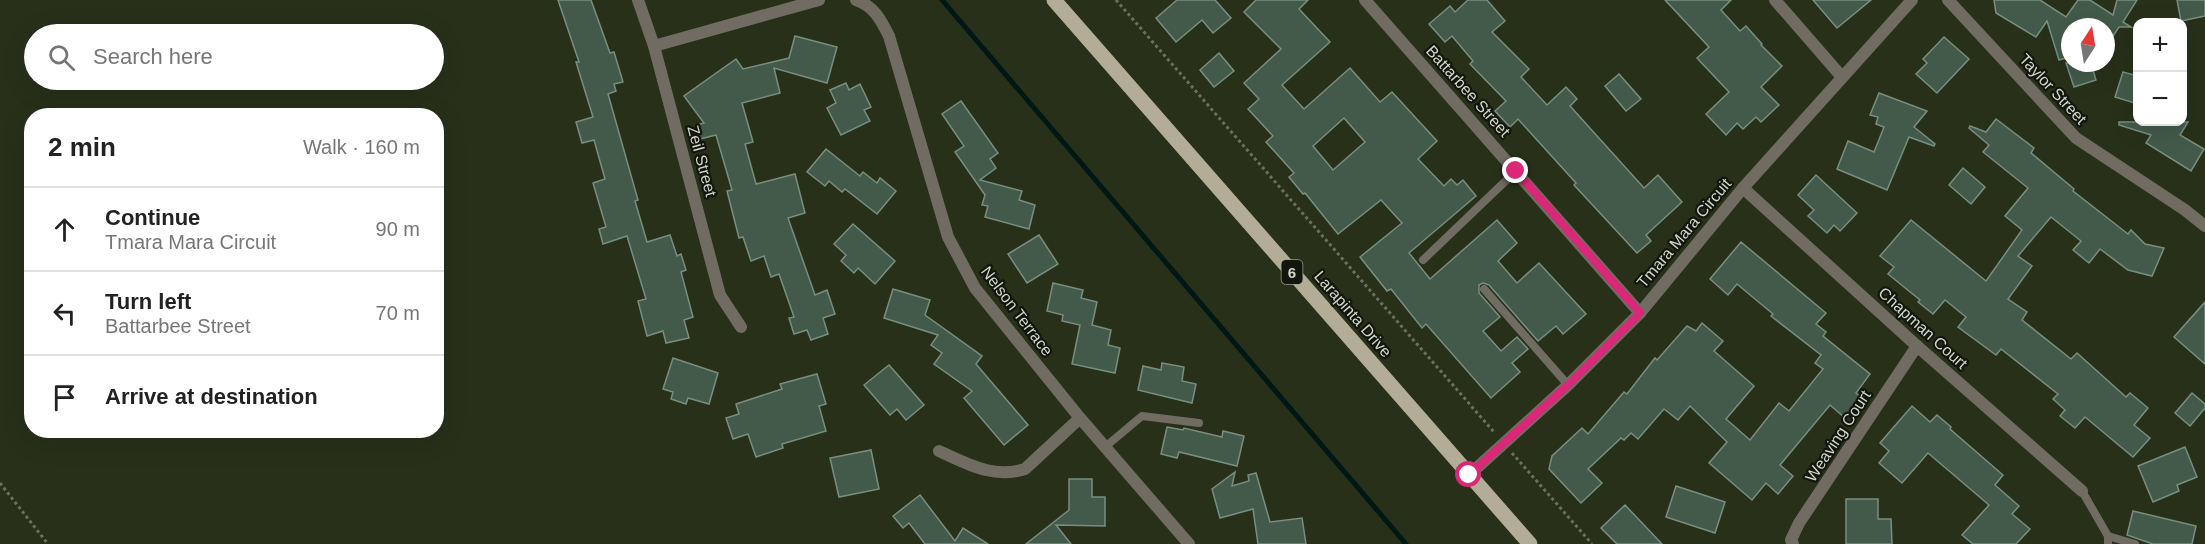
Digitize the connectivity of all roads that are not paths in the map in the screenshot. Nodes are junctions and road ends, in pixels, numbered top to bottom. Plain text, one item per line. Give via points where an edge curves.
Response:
1 (638, 0) edge
2 (819, 0) edge
3 (856, 0) edge
4 (1054, 0) edge
5 (1365, 0) edge
6 (1775, 0) edge
7 (1912, 0) edge
8 (1948, 0) edge
9 (654, 46) junction
10 (1842, 77) junction
11 (1516, 171) junction
12 (1743, 188) junction
13 (2205, 226) edge
14 (1423, 260) dead end
15 (1484, 289) dead end
16 (1640, 313) junction
17 (741, 327) dead end
18 (1917, 346) junction
19 (1568, 385) junction
20 (1080, 418) junction
21 (1199, 423) dead end
22 (1105, 447) junction
23 (939, 451) dead end
24 (1469, 475) junction
25 (2082, 491) joint
26 (2108, 540) edge
27 (1189, 544) edge
28 (1530, 544) edge
29 (1793, 544) edge
30 (2135, 544) edge

1 - 9 street, Zeil Street
2 - 9 street
3 - 20 street, Nelson Terrace via 866,3 879,16 890,36 948,237 975,288
4 - 24 main road, Larapinta Drive / 6
5 - 11 street, Battarbee Street
6 - 10 street
7 - 10 street, Tmara Mara Circuit
8 - 13 street, Taylor Street via 2076,138
9 - 17 street, Zeil Street via 720,295
10 - 12 street, Tmara Mara Circuit
11 - 14 lane
11 - 16 street, Battarbee Street
12 - 16 street, Tmara Mara Circuit
12 - 18 street, Chapman Court
15 - 19 lane
16 - 19 street, Tmara Mara Circuit
18 - 25 street, Chapman Court
18 - 29 street, Weaving Court via 1799,523 1791,540
19 - 24 street, Tmara Mara Circuit
20 - 22 street, Nelson Terrace
20 - 23 street via 1025,469 1014,473 982,470
21 - 22 lane via 1142,416
22 - 27 street, Nelson Terrace
24 - 28 main road, Larapinta Drive / 6
25 - 26 lane
26 - 30 lane

